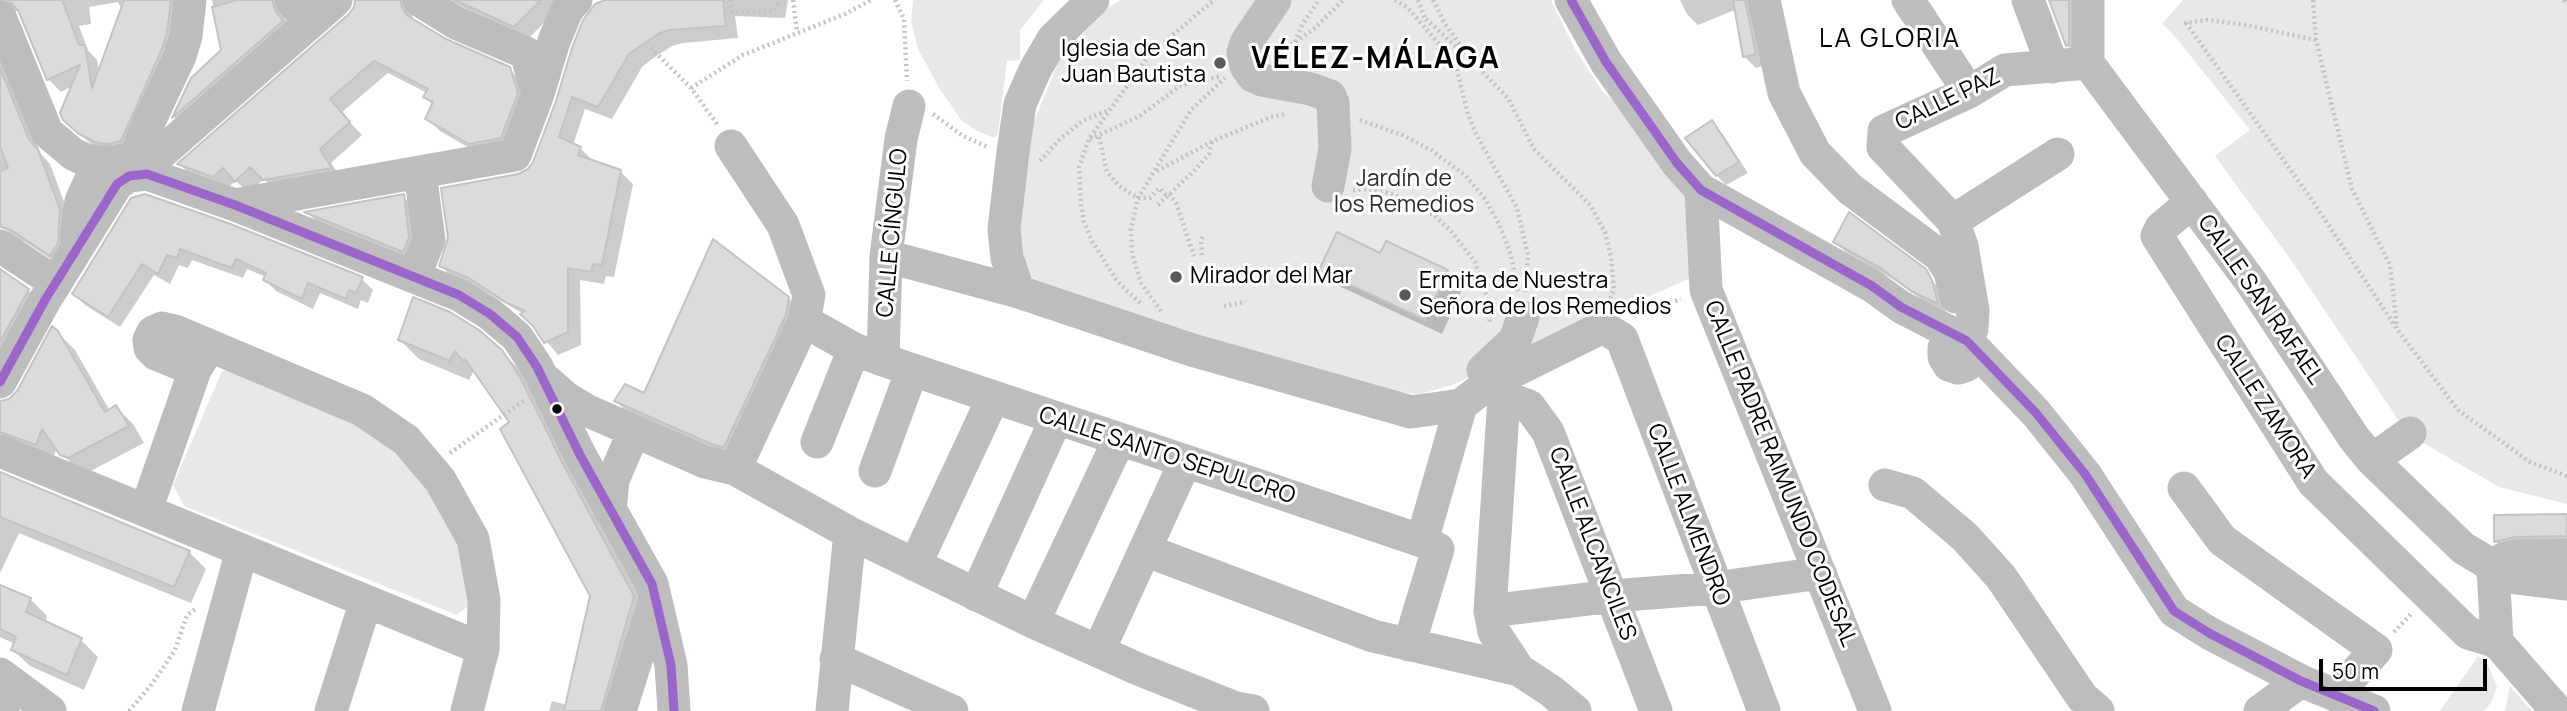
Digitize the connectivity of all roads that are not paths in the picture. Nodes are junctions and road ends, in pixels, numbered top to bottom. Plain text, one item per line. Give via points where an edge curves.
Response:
1 (190, 0) edge
2 (336, 0) edge
3 (419, 0) edge
4 (555, 0) edge
5 (576, 0) edge
6 (1093, 0) edge
7 (1275, 0) edge
8 (1571, 0) edge
9 (1763, 0) edge
10 (1909, 0) edge
11 (2028, 0) edge
12 (2088, 0) edge
13 (301, 11) edge
14 (0, 17) edge
15 (526, 53) junction
16 (2088, 63) junction
17 (2053, 67) junction
18 (1969, 92) junction
19 (538, 94) junction
20 (909, 106) road end
21 (731, 146) road end
22 (2059, 154) dead end
23 (128, 166) junction
24 (420, 172) junction
25 (1328, 186) road end
26 (1701, 190) junction
27 (2192, 202) junction
28 (235, 205) junction
29 (99, 214) junction
30 (1953, 221) junction
31 (0, 246) edge
32 (887, 256) junction
33 (64, 270) junction
34 (414, 277) junction
35 (1018, 292) junction
36 (1523, 317) road end
37 (804, 321) junction
38 (1960, 350) junction
39 (883, 360) junction
40 (0, 382) edge
41 (545, 382) junction
42 (1492, 384) junction
43 (993, 398) junction
44 (1461, 405) junction
45 (1056, 419) junction
46 (620, 425) junction
47 (2410, 433) dead end
48 (1119, 440) junction
49 (817, 442) dead end
50 (0, 451) edge
51 (580, 455) junction
52 (2372, 460) junction
53 (1185, 462) junction
54 (735, 469) junction
55 (874, 471) dead end
56 (1885, 485) dead end
57 (2184, 488) dead end
58 (146, 510) junction
59 (610, 511) junction
60 (850, 533) junction
61 (1422, 541) junction
62 (242, 550) junction
63 (1145, 550) junction
64 (2567, 555) edge
65 (915, 565) junction
66 (2493, 571) junction
67 (1820, 573) junction
68 (2567, 584) edge
69 (1715, 588) junction
70 (976, 595) junction
71 (656, 596) junction
72 (1612, 596) junction
73 (366, 601) junction
74 (1490, 611) junction
75 (1033, 622) junction
76 (2497, 642) junction
77 (1409, 645) junction
78 (483, 649) junction
79 (1099, 650) junction
80 (836, 659) junction
81 (1519, 670) junction
82 (2301, 681) junction
83 (2335, 695) junction
84 (3, 700) edge
85 (50, 711) edge
86 (198, 711) edge
87 (331, 711) edge
88 (467, 711) edge
89 (620, 711) edge
90 (674, 711) edge
91 (832, 711) edge
92 (952, 711) edge
93 (1253, 711) edge
94 (1575, 711) edge
95 (1656, 711) edge
96 (1764, 711) edge
97 (1875, 711) edge
98 (2098, 711) edge
99 (2260, 711) edge
100 (2374, 711) edge
101 (2557, 711) edge

1 - 23 street via 180,56
2 - 13 street
3 - 15 street via 456,23
4 - 15 street
5 - 19 street via 554,41
6 - 35 street via 1054,39 1020,104 1004,229
7 - 25 street via 1246,43 1246,65 1252,76 1262,80 1330,96 1335,149
8 - 26 street via 1606,62
9 - 38 street via 1784,93 1815,153 1850,190 1940,256 1950,272 1958,305
10 - 18 street
11 - 17 street
12 - 16 street
13 - 23 street
14 - 23 street via 47,132 72,154
15 - 19 street
16 - 17 street, CALLE PAZ
16 - 27 street, CALLE SAN RAFAEL
17 - 18 street, CALLE PAZ via 2004,70
18 - 30 street, CALLE PAZ via 1884,131 1883,147
19 - 24 street via 515,155
20 - 32 street, CALLE CÍNGULO
21 - 37 street via 783,225 809,295
22 - 30 street
23 - 28 street
23 - 29 street via 99,198
23 - 29 street via 130,176 117,184
23 - 33 street via 81,201
24 - 28 street
24 - 34 street via 429,240
26 - 38 street via 1872,286
26 - 67 street, CALLE PADRE RAIMUNDO CODESAL via 1706,290
27 - 52 street, CALLE SAN RAFAEL
27 - 76 street, CALLE ZAMORA via 2157,236 2313,482 2468,633
28 - 34 street
29 - 33 street
30 - 38 street, CALLE PAZ via 1973,310 1972,329
31 - 33 street
32 - 35 street
32 - 39 street, CALLE CÍNGULO
33 - 40 street
34 - 41 street via 491,313 517,337
35 - 44 street via 1372,403 1411,412
36 - 42 street
37 - 39 street, CALLE SANTO SEPULCRO
37 - 54 street
38 - 82 street via 2036,413 2085,474 2174,611
39 - 43 street, CALLE SANTO SEPULCRO
39 - 49 street
39 - 55 street
41 - 46 street
41 - 51 street
42 - 44 street
42 - 69 street, CALLE ALMENDRO via 1603,327 1622,339
42 - 72 street, CALLE ALCANCILES via 1529,406 1548,432
42 - 74 street
43 - 45 street, CALLE SANTO SEPULCRO
43 - 65 street
44 - 61 street
45 - 48 street, CALLE SANTO SEPULCRO
45 - 70 street
46 - 51 street via 594,424 584,437
46 - 54 street via 705,462
46 - 59 street
47 - 52 street
48 - 53 street, CALLE SANTO SEPULCRO
48 - 75 street
50 - 58 street
51 - 59 street
52 - 66 street, CALLE SAN RAFAEL
53 - 61 street, CALLE SANTO SEPULCRO
53 - 63 street
54 - 60 street
56 - 98 street via 1913,494 1965,537 2001,577 2082,696
57 - 83 street via 2222,540 2376,650
58 - 62 street
58 - 78 street via 202,358 362,410 406,440 440,480 473,539 484,600
59 - 71 street
60 - 65 street
60 - 80 street
61 - 77 street via 1438,549
62 - 73 street
62 - 86 street
63 - 77 street via 1373,636
63 - 79 street
64 - 66 street via 2516,556 2503,559
65 - 70 street
66 - 68 street
66 - 76 street
67 - 69 street
67 - 97 street, CALLE PADRE RAIMUNDO CODESAL
69 - 72 street
69 - 96 street, CALLE ALMENDRO
70 - 75 street
71 - 89 street
71 - 90 street via 671,665
72 - 74 street
72 - 95 street, CALLE ALCANCILES
73 - 78 street
73 - 87 street
74 - 81 street via 1494,632
75 - 79 street
76 - 101 street
77 - 81 street
78 - 88 street
79 - 93 street
80 - 91 street
80 - 92 street
81 - 94 street
82 - 83 street
82 - 99 street
83 - 100 street
84 - 85 street

